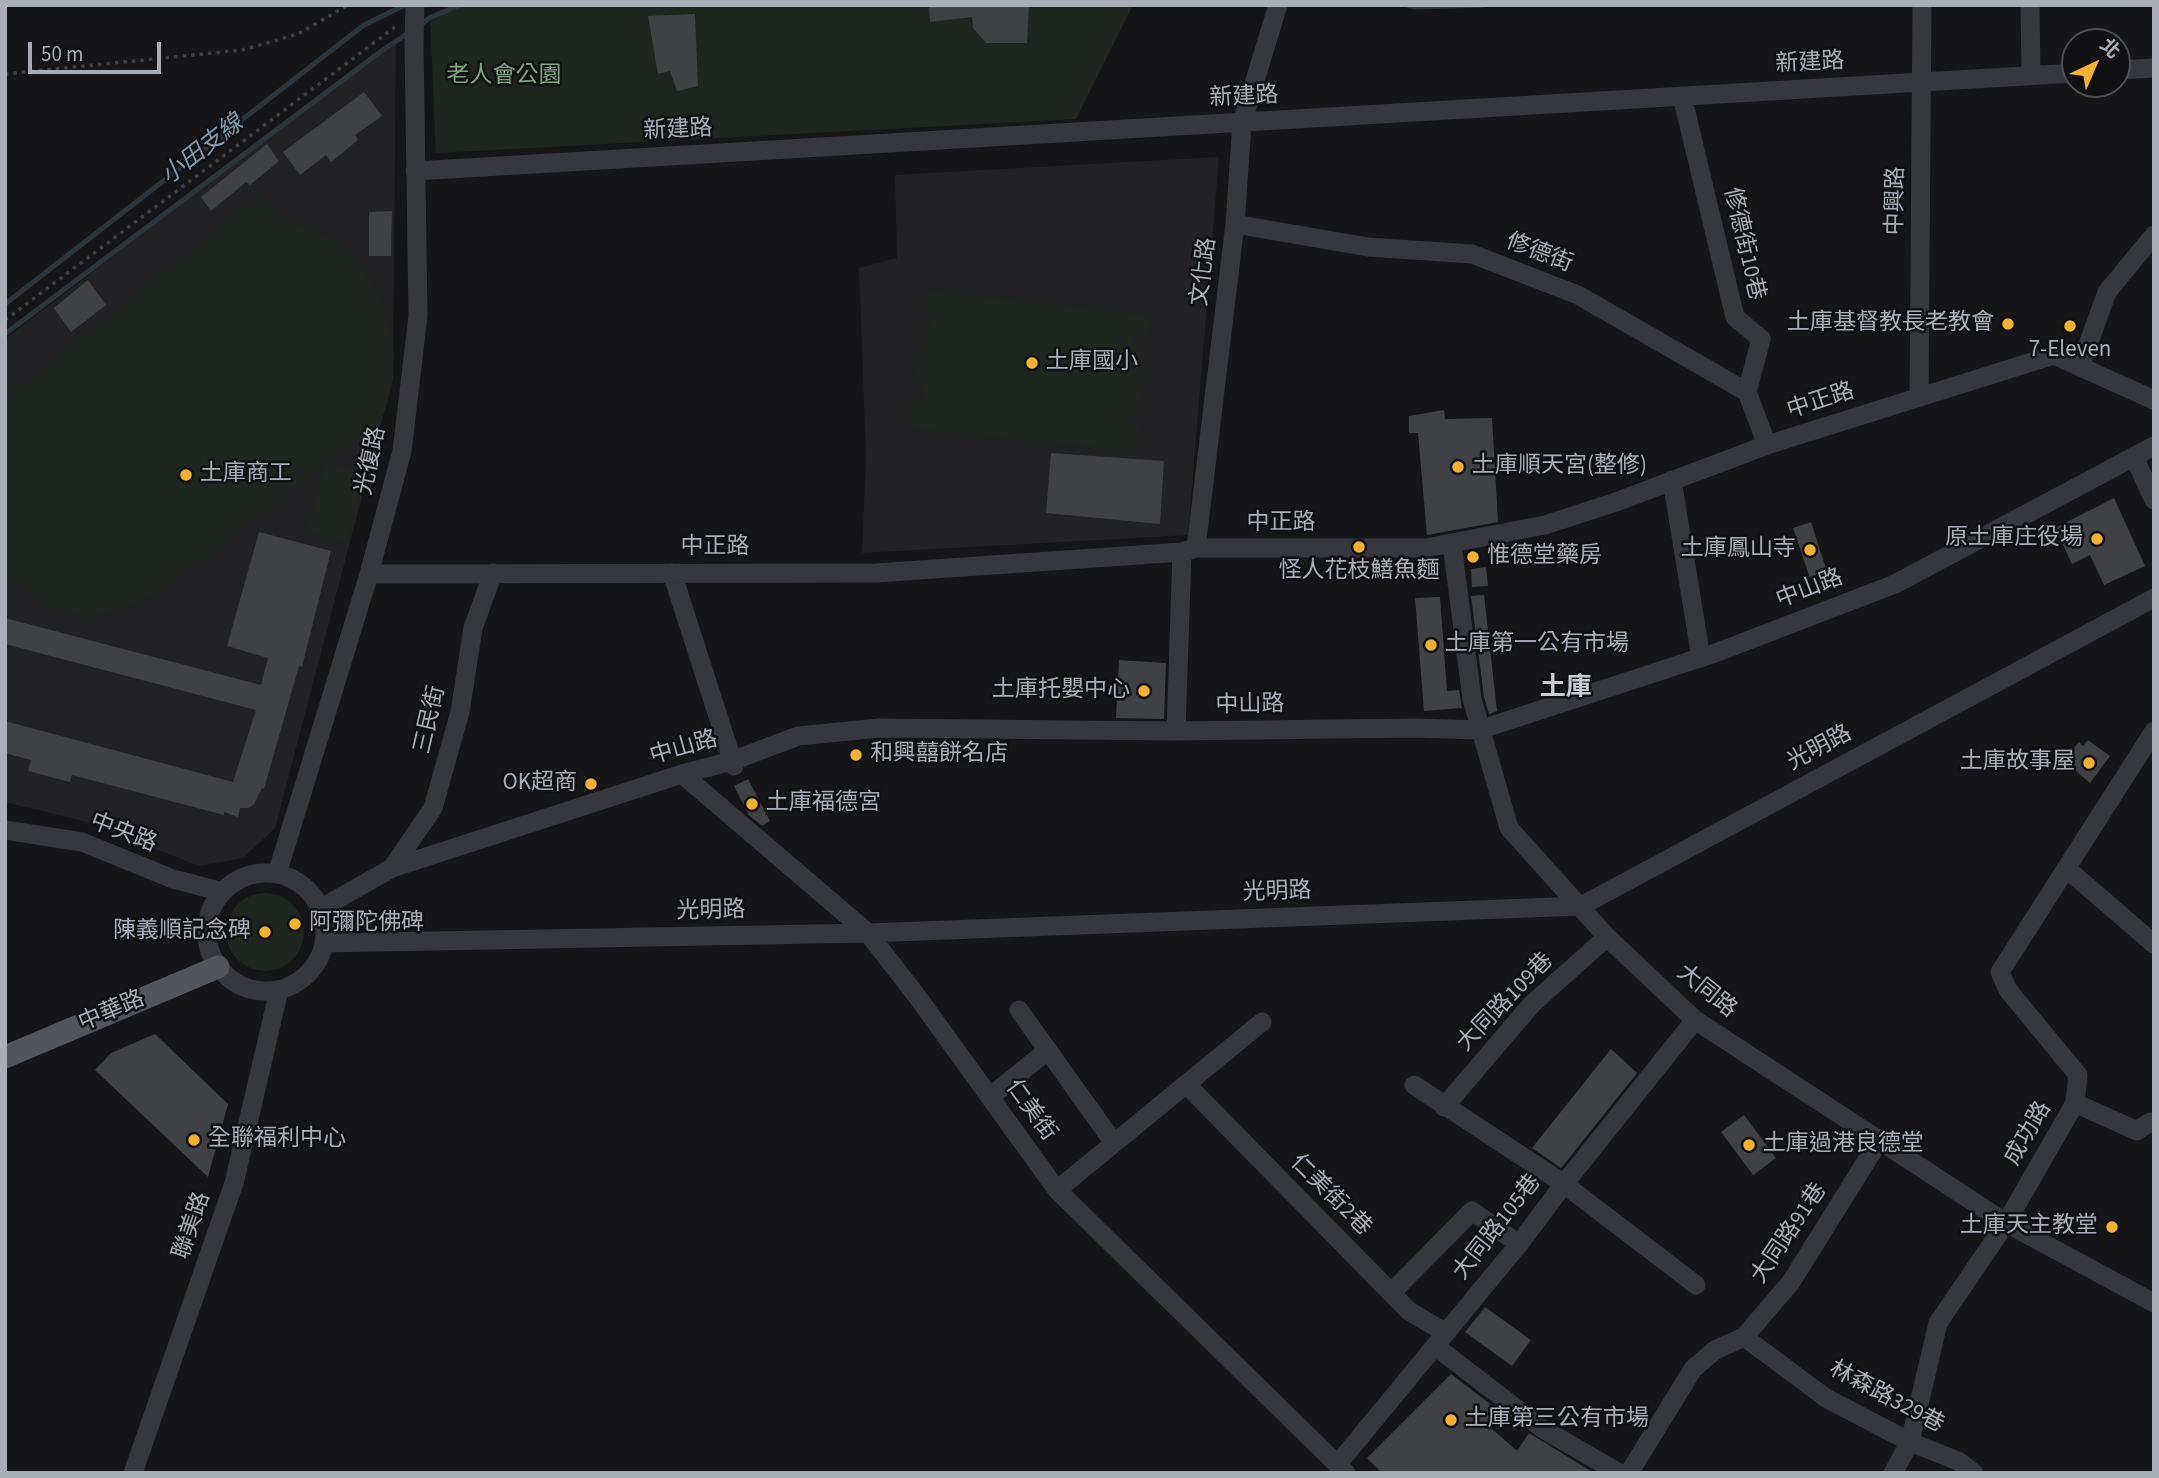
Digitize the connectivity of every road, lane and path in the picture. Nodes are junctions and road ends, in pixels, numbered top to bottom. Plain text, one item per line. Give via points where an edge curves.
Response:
1 (348, 5) edge
2 (1278, 5) edge
3 (1922, 5) edge
4 (2029, 5) edge
5 (415, 9) edge
6 (2154, 68) edge
7 (2131, 69) edge
8 (5, 74) edge
9 (2061, 74) edge
10 (2031, 75) junction
11 (1923, 82) junction
12 (1682, 96) junction
13 (1242, 123) junction
14 (415, 171) junction
15 (1235, 224) junction
16 (2154, 235) edge
17 (5, 320) edge
18 (2080, 367) junction
19 (1746, 392) junction
20 (1919, 396) junction
21 (2154, 400) edge
22 (1767, 445) junction
23 (2154, 446) edge
24 (2134, 457) junction
25 (1672, 480) junction
26 (2154, 500) edge
27 (1452, 544) junction
28 (1189, 550) junction
29 (493, 573) junction
30 (672, 573) junction
31 (369, 574) junction
32 (2154, 597) edge
33 (1701, 658) junction
34 (1479, 730) junction
35 (1176, 731) junction
36 (2154, 732) edge
37 (733, 764) junction
38 (682, 774) junction
39 (5, 830) edge
40 (392, 868) junction
41 (2066, 869) junction
42 (277, 874) junction
43 (223, 892) junction
44 (1581, 906) junction
45 (320, 909) junction
46 (868, 933) junction
47 (1607, 936) junction
48 (324, 943) junction
49 (2154, 944) edge
50 (218, 967) junction
51 (279, 990) junction
52 (1019, 1010) dead end
53 (1695, 1020) junction
54 (1262, 1022) dead end
55 (1048, 1050) junction
56 (5, 1057) edge
57 (1186, 1084) junction
58 (1414, 1085) dead end
59 (990, 1097) junction
60 (2075, 1103) junction
61 (1444, 1107) junction
62 (2154, 1124) edge
63 (1880, 1141) junction
64 (1114, 1143) junction
65 (1564, 1184) junction
66 (1057, 1190) junction
67 (2006, 1223) junction
68 (1519, 1244) junction
69 (1696, 1285) dead end
70 (1391, 1293) junction
71 (2154, 1303) edge
72 (1744, 1337) junction
73 (1440, 1339) junction
74 (1910, 1443) junction
75 (1342, 1469) edge
76 (133, 1473) edge
77 (1619, 1473) edge
78 (1629, 1473) edge
79 (1893, 1473) edge
80 (1974, 1473) edge

1 - 8 path via 298,34 242,50
2 - 13 street, 文化路
3 - 11 street, 中興路
4 - 10 street
5 - 14 street, 光復路, bridge
5 - 17 path
6 - 7 street
9 - 10 street, 新建路
10 - 11 street, 新建路
11 - 12 street, 新建路
11 - 20 street, 中興路
12 - 13 street, 新建路
12 - 19 street, 修德街10巷 via 1735,317 1761,339
13 - 14 street, 新建路
13 - 15 street, 文化路
14 - 31 street, 光復路 via 418,316 402,450
15 - 19 street, 修德街 via 1368,247 1472,254 1578,295
15 - 28 street, 文化路
16 - 18 street via 2107,292
18 - 20 street, 中正路 via 2054,355
18 - 21 street, 中正路
19 - 22 street
20 - 22 street, 中正路
22 - 25 street, 中正路
23 - 24 street, 中山路
24 - 26 street
24 - 33 street, 中山路 via 1895,584
25 - 27 street, 中正路 via 1545,525
25 - 33 street
27 - 28 street, 中正路
27 - 34 street, 大同路
28 - 30 street, 中正路 via 876,573
28 - 35 street, 文化路
29 - 30 street, 中正路
29 - 31 street, 中正路
29 - 40 street, 三民街 via 474,628 460,712 433,807
30 - 37 street
31 - 42 street, 光復路
32 - 44 street, 光明路
33 - 34 street, 中山路
34 - 35 street, 中山路
34 - 44 street, 大同路 via 1509,828
35 - 37 street, 中山路 via 879,728 798,736
36 - 41 street, 成功路
37 - 38 street, 中山路
38 - 40 street, 中山路
38 - 46 street, 仁美街
39 - 43 street, 中央路 via 82,842 173,879
40 - 45 street, 中山路
41 - 49 street
41 - 60 street, 成功路 via 2000,972 2008,989 2078,1075
42 - 43 street via 238,880
42 - 45 street via 310,893
43 - 50 street via 207,929 209,949
44 - 46 street, 光明路
44 - 47 street, 大同路
45 - 48 street
46 - 48 street, 光明路
46 - 59 street, 仁美街
47 - 53 street, 大同路
47 - 61 street, 大同路109巷 via 1532,1004
48 - 51 street via 309,974
50 - 51 street via 245,988
50 - 56 main road, 中華路
51 - 76 street, 聯美路 via 234,1183
52 - 55 street
53 - 63 street, 大同路
53 - 65 street, 大同路105巷
54 - 57 street
55 - 59 street
55 - 64 street
57 - 64 street
57 - 70 street, 仁美街2巷
58 - 61 street
59 - 66 street, 仁美街
60 - 62 street via 2137,1130
60 - 67 street, 成功路
61 - 65 street
63 - 67 street, 大同路
63 - 72 street, 大同路91巷 via 1791,1282
64 - 66 street
65 - 68 street, 大同路105巷
65 - 69 street
66 - 75 street, 仁美街
67 - 71 street, 大同路
67 - 74 street, 成功路 via 1938,1323
68 - 70 street via 1472,1211
68 - 73 street, 大同路105巷
70 - 73 street, 仁美街2巷
72 - 74 street, 林森路329巷 via 1826,1398
72 - 78 street, 大同路91巷 via 1715,1350 1693,1369
73 - 75 street, 大同路105巷
73 - 77 street via 1543,1429
74 - 79 street, 成功路
74 - 80 street, 林森路329巷 via 1958,1461

